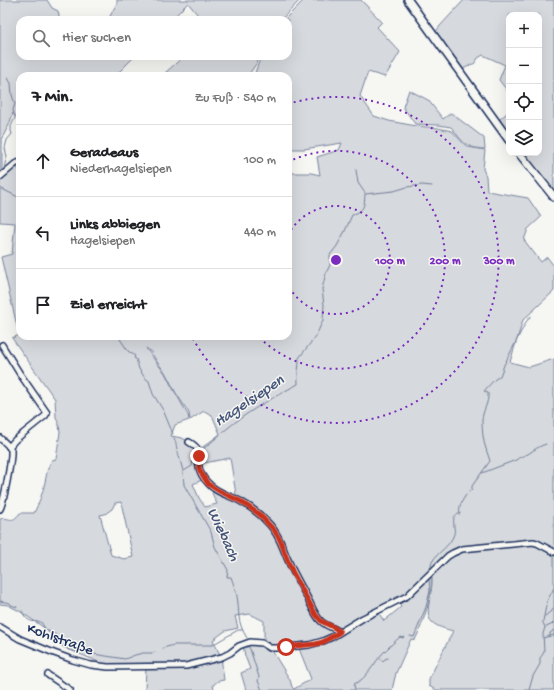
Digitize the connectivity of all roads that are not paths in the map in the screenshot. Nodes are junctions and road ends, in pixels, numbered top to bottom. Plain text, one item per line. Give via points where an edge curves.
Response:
1 (408, 0) edge
2 (506, 136) edge
3 (521, 156) edge
4 (16, 164) edge
5 (3, 174) edge
6 (554, 197) edge
7 (2, 345) dead end
8 (0, 438) edge
9 (189, 442) dead end
10 (9, 447) junction
11 (0, 509) edge
12 (554, 552) edge
13 (0, 627) edge
14 (340, 632) junction
15 (48, 675) dead end
16 (70, 690) edge

1 - 2 main road
3 - 6 main road
4 - 5 street
7 - 10 street via 47,413
8 - 10 street
9 - 14 street via 199,451 199,468 208,484 259,514 274,530 293,573 316,615 321,621
10 - 11 street via 9,468
12 - 14 street via 533,542 467,548 452,553 407,596
13 - 14 street, Kohlstraße via 20,639 73,660 91,665 121,667 186,666 222,657 247,643 262,643 270,648 309,645 323,642
15 - 16 street

